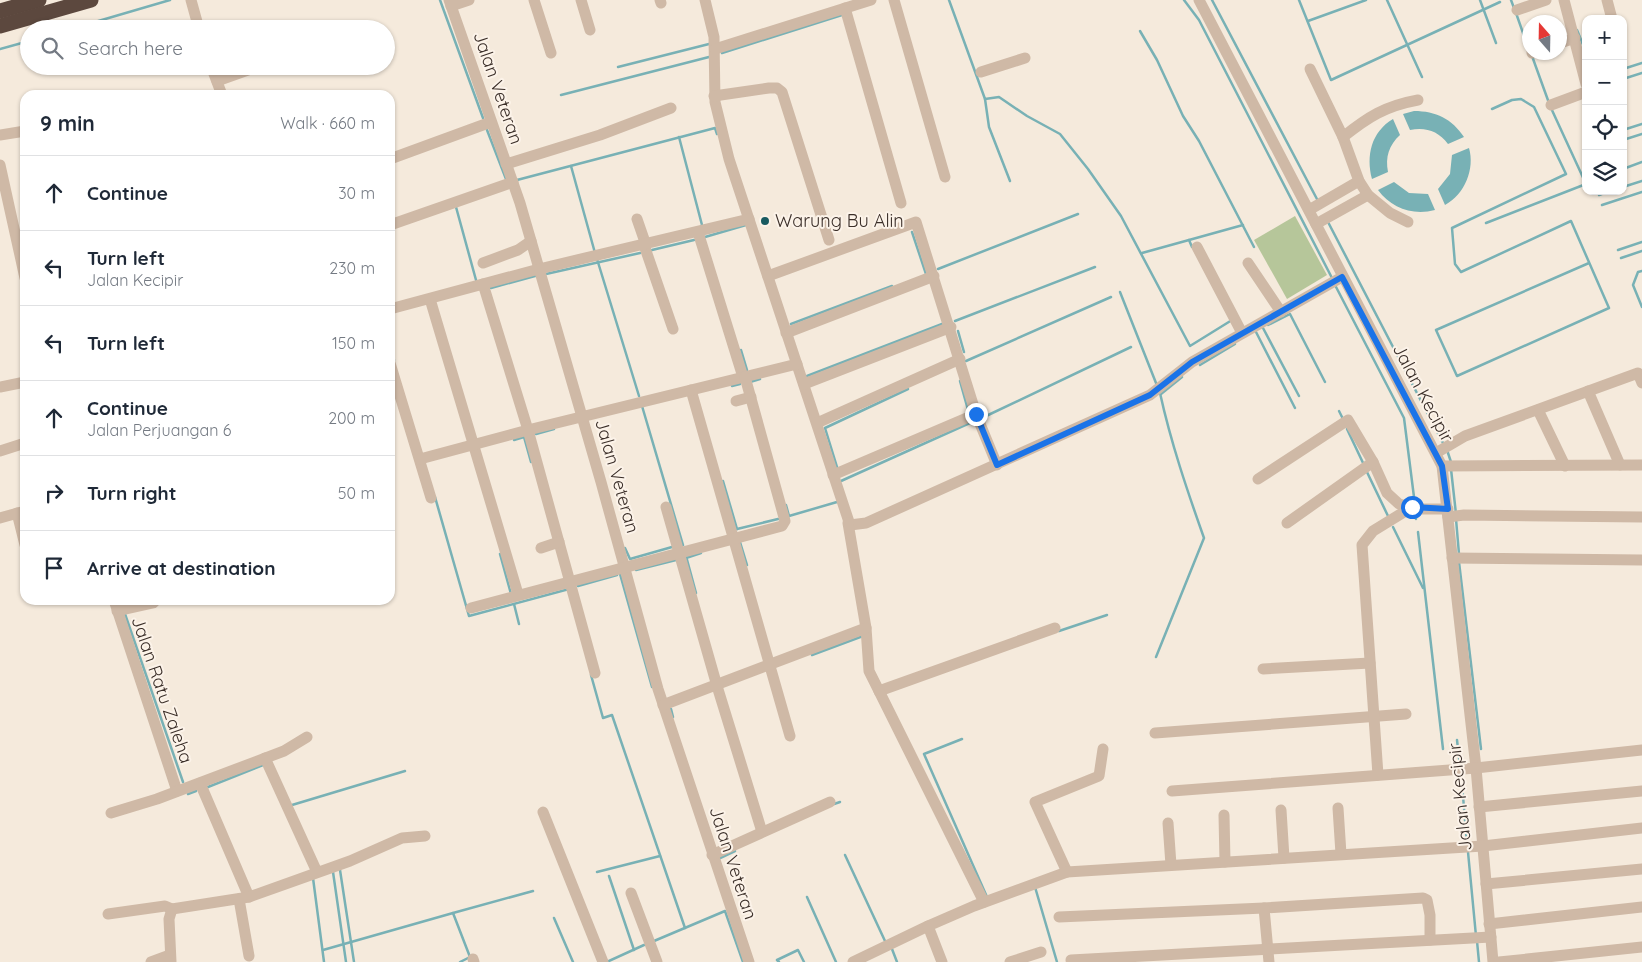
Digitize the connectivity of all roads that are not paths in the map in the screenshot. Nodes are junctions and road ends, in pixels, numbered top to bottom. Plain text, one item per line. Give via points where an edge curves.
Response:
1 (39, 0) edge
2 (91, 0) edge
3 (469, 0) edge
4 (534, 0) edge
5 (580, 0) edge
6 (705, 0) edge
7 (871, 0) edge
8 (894, 0) edge
9 (1199, 0) edge
10 (1546, 0) edge
11 (1564, 0) edge
12 (1607, 0) edge
13 (22, 2) edge
14 (192, 3) edge
15 (450, 3) edge
16 (845, 8) junction
17 (1517, 10) dead end
18 (0, 12) edge
19 (1611, 15) edge
20 (20, 20) edge
21 (21, 20) edge
22 (197, 20) edge
23 (0, 26) edge
24 (590, 30) dead end
25 (1575, 38) junction
26 (1567, 41) edge
27 (715, 49) junction
28 (551, 53) dead end
29 (1025, 58) dead end
30 (1582, 67) edge
31 (1310, 69) dead end
32 (982, 72) dead end
33 (215, 75) edge
34 (232, 75) edge
35 (217, 80) junction
36 (220, 90) edge
37 (1582, 93) edge
38 (714, 96) junction
39 (1418, 100) dead end
40 (1551, 104) dead end
41 (671, 108) dead end
42 (491, 122) junction
43 (20, 132) edge
44 (0, 135) edge
45 (1343, 137) junction
46 (395, 157) edge
47 (506, 164) junction
48 (0, 165) edge
49 (945, 177) dead end
50 (1359, 181) junction
51 (513, 182) junction
52 (1368, 195) junction
53 (901, 203) dead end
54 (1309, 210) junction
55 (637, 219) dead end
56 (749, 219) junction
57 (1408, 222) dead end
58 (395, 224) edge
59 (1316, 224) junction
60 (698, 232) junction
61 (829, 240) dead end
62 (531, 241) junction
63 (645, 245) junction
64 (1197, 247) dead end
65 (20, 250) edge
66 (1248, 262) dead end
67 (483, 263) dead end
68 (539, 269) junction
69 (768, 276) junction
70 (934, 276) junction
71 (1336, 281) junction
72 (483, 284) junction
73 (430, 298) junction
74 (395, 308) edge
75 (1281, 312) junction
76 (950, 327) junction
77 (673, 329) dead end
78 (786, 333) junction
79 (1242, 333) junction
80 (960, 359) junction
81 (797, 364) junction
82 (744, 377) junction
83 (395, 379) edge
84 (20, 383) edge
85 (1642, 383) edge
86 (804, 384) junction
87 (0, 387) edge
88 (691, 390) junction
89 (1588, 391) junction
90 (751, 397) junction
91 (736, 401) dead end
92 (1538, 410) junction
93 (976, 414) junction
94 (582, 416) junction
95 (817, 423) junction
96 (528, 430) junction
97 (473, 444) junction
98 (20, 445) edge
99 (1442, 449) junction
100 (0, 451) edge
101 (420, 459) junction
102 (1373, 462) junction
103 (997, 465) junction
104 (1620, 465) junction
105 (1642, 465) edge
106 (1449, 466) junction
107 (1565, 466) junction
108 (833, 475) junction
109 (1258, 479) dead end
110 (431, 498) dead end
111 (666, 507) dead end
112 (1412, 507) junction
113 (20, 512) edge
114 (1454, 514) junction
115 (1642, 516) edge
116 (0, 518) edge
117 (1287, 523) dead end
118 (850, 524) junction
119 (733, 538) junction
120 (559, 542) junction
121 (541, 548) dead end
122 (680, 552) junction
123 (1458, 558) junction
124 (1642, 560) edge
125 (624, 567) junction
126 (570, 582) junction
127 (518, 594) junction
128 (116, 606) edge
129 (471, 608) dead end
130 (866, 628) junction
131 (1055, 628) dead end
132 (1370, 663) junction
133 (769, 666) junction
134 (1263, 669) dead end
135 (595, 673) dead end
136 (717, 686) junction
137 (879, 691) junction
138 (664, 705) junction
139 (1406, 714) dead end
140 (1374, 717) junction
141 (304, 732) dead end
142 (1155, 733) dead end
143 (790, 736) dead end
144 (1103, 749) dead end
145 (1642, 750) edge
146 (265, 758) junction
147 (1476, 768) junction
148 (1378, 775) junction
149 (200, 783) junction
150 (178, 791) junction
151 (1172, 791) dead end
152 (1642, 791) edge
153 (830, 802) dead end
154 (1479, 807) junction
155 (1338, 808) dead end
156 (1281, 810) dead end
157 (543, 812) dead end
158 (111, 813) dead end
159 (1224, 815) dead end
160 (1168, 823) dead end
161 (1642, 828) edge
162 (762, 832) junction
163 (425, 836) dead end
164 (1473, 846) junction
165 (1341, 854) junction
166 (712, 855) junction
167 (1284, 858) junction
168 (1225, 862) junction
169 (1171, 865) junction
170 (1642, 869) edge
171 (317, 872) junction
172 (1067, 872) junction
173 (1486, 884) junction
174 (631, 893) dead end
175 (244, 898) junction
176 (984, 902) junction
177 (1642, 907) edge
178 (1264, 908) junction
179 (172, 909) junction
180 (108, 914) dead end
181 (1059, 917) dead end
182 (1490, 924) junction
183 (928, 926) junction
184 (1482, 938) junction
185 (1430, 940) junction
186 (1642, 947) edge
187 (1268, 950) junction
188 (1041, 952) dead end
189 (249, 956) dead end
190 (171, 959) edge
191 (1071, 960) dead end
192 (151, 962) edge
193 (603, 962) edge
194 (657, 962) edge
195 (748, 962) edge
196 (853, 962) edge
197 (942, 962) edge
198 (1010, 962) edge
199 (1269, 962) edge
200 (1493, 962) edge
201 (1499, 962) edge

1 - 13 highway
2 - 21 highway
3 - 15 street
4 - 28 street
5 - 24 street
6 - 27 street
7 - 16 street
8 - 49 street
9 - 54 street, Jalan Kecipir
10 - 17 street
11 - 25 street
12 - 19 street
13 - 18 highway
14 - 22 street
15 - 42 street, Jalan Veteran
16 - 27 street
16 - 53 street
20 - 23 highway
25 - 26 street
25 - 30 street
27 - 38 street
29 - 32 street
31 - 45 street
33 - 35 street
34 - 35 street
35 - 36 street
37 - 40 street
38 - 56 street via 729,159
38 - 61 street via 769,88 782,92
39 - 45 street via 1380,111
41 - 47 street via 600,135
42 - 46 street
42 - 47 street, Jalan Veteran
43 - 44 street
45 - 50 street
47 - 51 street, Jalan Veteran
48 - 65 street
50 - 52 street
50 - 54 street
51 - 58 street
51 - 62 street, Jalan Veteran
52 - 57 street via 1390,213
52 - 59 street
54 - 59 street, Jalan Kecipir
55 - 63 street
56 - 60 street
56 - 69 street
59 - 71 street, Jalan Kecipir
60 - 63 street
60 - 82 street
62 - 67 street via 518,250
62 - 68 street, Jalan Veteran
63 - 68 street
63 - 77 street
64 - 79 street
66 - 75 street
68 - 72 street
68 - 94 street, Jalan Veteran
69 - 70 street via 916,222
69 - 78 street
70 - 76 street
70 - 78 street
71 - 75 street
71 - 99 street, Jalan Kecipir
72 - 73 street
72 - 96 street
73 - 74 street
73 - 97 street
75 - 79 street
76 - 80 street
76 - 86 street
78 - 81 street
79 - 103 street via 1192,362 1150,395
80 - 93 street
80 - 95 street
81 - 82 street
81 - 86 street
82 - 88 street
82 - 90 street
83 - 101 street
84 - 87 street
85 - 89 street via 1638,374
86 - 95 street
88 - 94 street
88 - 119 street
89 - 92 street
89 - 104 street
90 - 91 street
90 - 119 street via 785,521 782,526
92 - 99 street via 1465,436
92 - 107 street
93 - 103 street
93 - 108 street
94 - 96 street
94 - 125 street, Jalan Veteran
95 - 108 street
96 - 97 street
96 - 120 street
97 - 101 street
97 - 127 street
98 - 100 street
99 - 106 street, Jalan Kecipir
101 - 110 street
102 - 109 street via 1348,420
102 - 112 street via 1387,494 1399,504
102 - 117 street
103 - 118 street via 866,523
104 - 105 street
104 - 107 street
106 - 107 street
106 - 114 street, Jalan Kecipir
108 - 118 street
111 - 122 street
112 - 114 street
112 - 132 street via 1373,530 1362,545
113 - 116 street
114 - 115 street
114 - 123 street, Jalan Kecipir
118 - 130 street
119 - 122 street
119 - 133 street
120 - 121 street
120 - 126 street
122 - 125 street
122 - 136 street
123 - 124 street
123 - 147 street, Jalan Kecipir
125 - 126 street
125 - 138 street, Jalan Veteran
126 - 127 street
126 - 135 street
127 - 129 street
128 - 150 street, Jalan Ratu Zaleha
130 - 133 street
130 - 137 street via 869,671
131 - 137 street
132 - 134 street
132 - 140 street
133 - 136 street
133 - 143 street
136 - 138 street
136 - 162 street
137 - 176 street
138 - 166 street, Jalan Veteran
139 - 140 street
140 - 142 street
140 - 148 street
141 - 146 street via 292,745
144 - 172 street via 1100,776 1034,802
145 - 147 street
146 - 149 street
146 - 171 street
147 - 148 street
147 - 154 street, Jalan Kecipir
148 - 151 street
149 - 150 street
149 - 175 street
150 - 158 street
152 - 154 street
153 - 162 street
154 - 164 street, Jalan Kecipir
155 - 165 street
156 - 167 street
157 - 193 street
159 - 168 street
160 - 169 street
161 - 164 street
162 - 166 street
163 - 171 street via 402,838 369,854
164 - 165 street
164 - 173 street, Jalan Kecipir
165 - 167 street
166 - 195 street, Jalan Veteran
167 - 168 street
168 - 169 street
169 - 172 street
170 - 173 street
171 - 175 street
172 - 176 street
173 - 182 street, Jalan Kecipir
174 - 194 street
175 - 179 street
175 - 189 street
176 - 183 street
177 - 182 street
178 - 181 street
178 - 185 street via 1423,898 1427,900 1430,915
178 - 187 street
179 - 180 street via 165,906
179 - 190 street via 169,919
182 - 184 street, Jalan Kecipir
183 - 196 street
183 - 197 street
184 - 185 street
184 - 200 street, Jalan Kecipir
185 - 187 street
186 - 201 street
187 - 191 street
187 - 199 street
188 - 198 street
190 - 192 street

